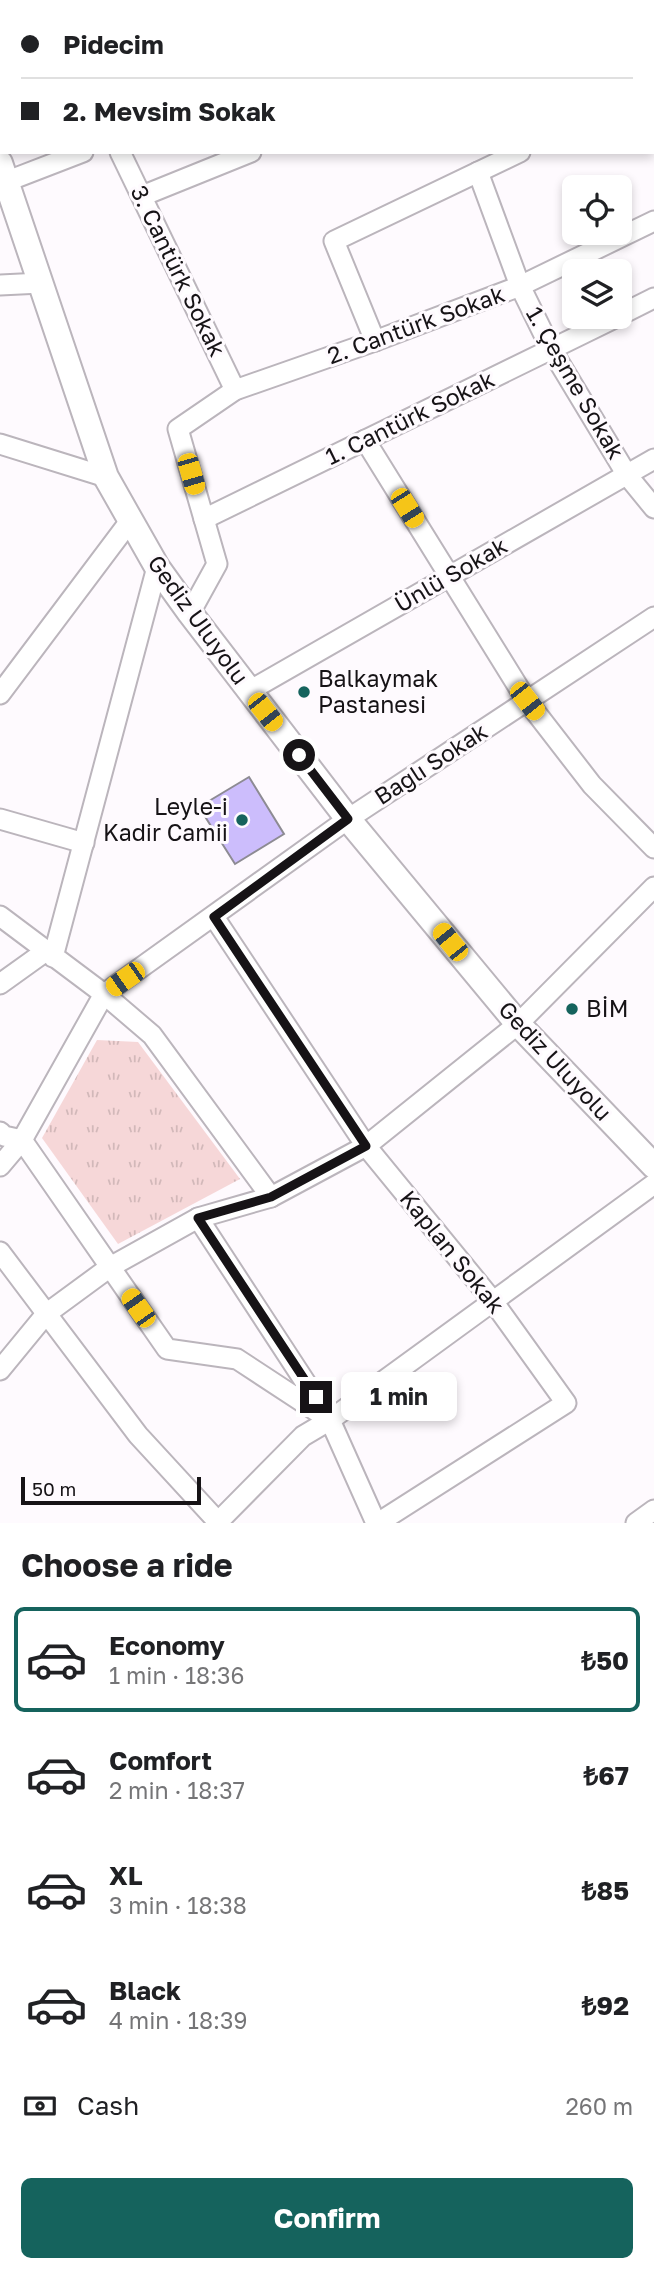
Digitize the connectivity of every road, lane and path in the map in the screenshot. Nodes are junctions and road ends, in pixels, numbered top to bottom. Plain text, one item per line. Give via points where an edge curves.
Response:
1 (76, 154) edge
2 (121, 154) edge
3 (246, 154) edge
4 (516, 154) edge
5 (478, 172) junction
6 (2, 176) edge
7 (142, 196) junction
8 (654, 221) edge
9 (41, 283) junction
10 (0, 285) edge
11 (520, 286) junction
12 (654, 298) edge
13 (632, 309) edge
14 (592, 329) edge
15 (375, 341) junction
16 (551, 349) junction
17 (235, 390) junction
18 (365, 440) junction
19 (0, 444) edge
20 (654, 459) edge
21 (627, 474) junction
22 (106, 477) junction
23 (654, 508) edge
24 (204, 519) junction
25 (130, 521) junction
26 (157, 567) junction
27 (450, 576) junction
28 (190, 613) junction
29 (654, 617) edge
30 (249, 691) junction
31 (0, 694) edge
32 (527, 701) junction
33 (0, 818) edge
34 (348, 819) junction
35 (83, 844) junction
36 (654, 848) edge
37 (654, 887) edge
38 (0, 916) edge
39 (214, 917) junction
40 (50, 954) junction
41 (0, 984) edge
42 (104, 994) junction
43 (518, 1024) junction
44 (0, 1132) edge
45 (22, 1140) junction
46 (366, 1146) junction
47 (0, 1166) edge
48 (654, 1166) edge
49 (654, 1184) edge
50 (271, 1197) junction
51 (198, 1218) junction
52 (0, 1252) edge
53 (110, 1267) junction
54 (492, 1300) junction
55 (46, 1314) junction
56 (0, 1370) edge
57 (330, 1420) junction
58 (654, 1510) edge
59 (218, 1523) edge
60 (377, 1523) edge
61 (636, 1523) edge

1 - 6 street
2 - 7 street, 3. Cantürk Sokak
3 - 7 street
4 - 5 street
5 - 11 street, 1. Çeşme Sokak
5 - 15 street via 334,241
6 - 9 street, Gediz Uluyolu
7 - 17 street, 3. Cantürk Sokak
8 - 11 street, 2. Cantürk Sokak
9 - 10 street
9 - 22 street, Gediz Uluyolu
11 - 15 street, 2. Cantürk Sokak
11 - 16 street, 1. Çeşme Sokak
12 - 13 street, 1. Cantürk Sokak
14 - 16 street, 1. Cantürk Sokak
15 - 17 street, 2. Cantürk Sokak
16 - 18 street, 1. Cantürk Sokak
16 - 21 street, 1. Çeşme Sokak
17 - 24 street, 2. Cantürk Sokak via 178,429
18 - 24 street, 1. Cantürk Sokak
18 - 27 street
19 - 22 street
20 - 21 street, Ünlü Sokak
21 - 23 street, 1. Çeşme Sokak
21 - 27 street, Ünlü Sokak
22 - 25 street, Gediz Uluyolu
24 - 28 street via 217,564
25 - 26 street, Gediz Uluyolu
25 - 31 street
26 - 28 street, Gediz Uluyolu
26 - 35 street
27 - 30 street, Ünlü Sokak
27 - 32 street
28 - 30 street, Gediz Uluyolu
29 - 32 street, Bağlı Sokak
30 - 34 street, Gediz Uluyolu
32 - 34 street, Bağlı Sokak
32 - 36 street via 592,785
33 - 35 street
34 - 39 street, Bağlı Sokak
34 - 43 street, Gediz Uluyolu
35 - 40 street
37 - 43 street
38 - 40 street
39 - 42 street, Bağlı Sokak
39 - 46 street, Kaplan Sokak
40 - 41 street
40 - 42 street
42 - 45 street
42 - 50 street via 152,1035
43 - 46 street
43 - 48 street, Gediz Uluyolu
44 - 45 street
45 - 47 street
45 - 53 street
46 - 50 street
46 - 54 street, Kaplan Sokak
49 - 54 street
50 - 51 street
51 - 53 street
51 - 57 street
52 - 55 street
53 - 55 street
53 - 57 street via 167,1349 237,1359
54 - 57 street
54 - 60 street, Kaplan Sokak via 566,1403
55 - 56 street
55 - 59 street via 138,1435
57 - 59 street via 303,1436
57 - 60 street
58 - 61 street

